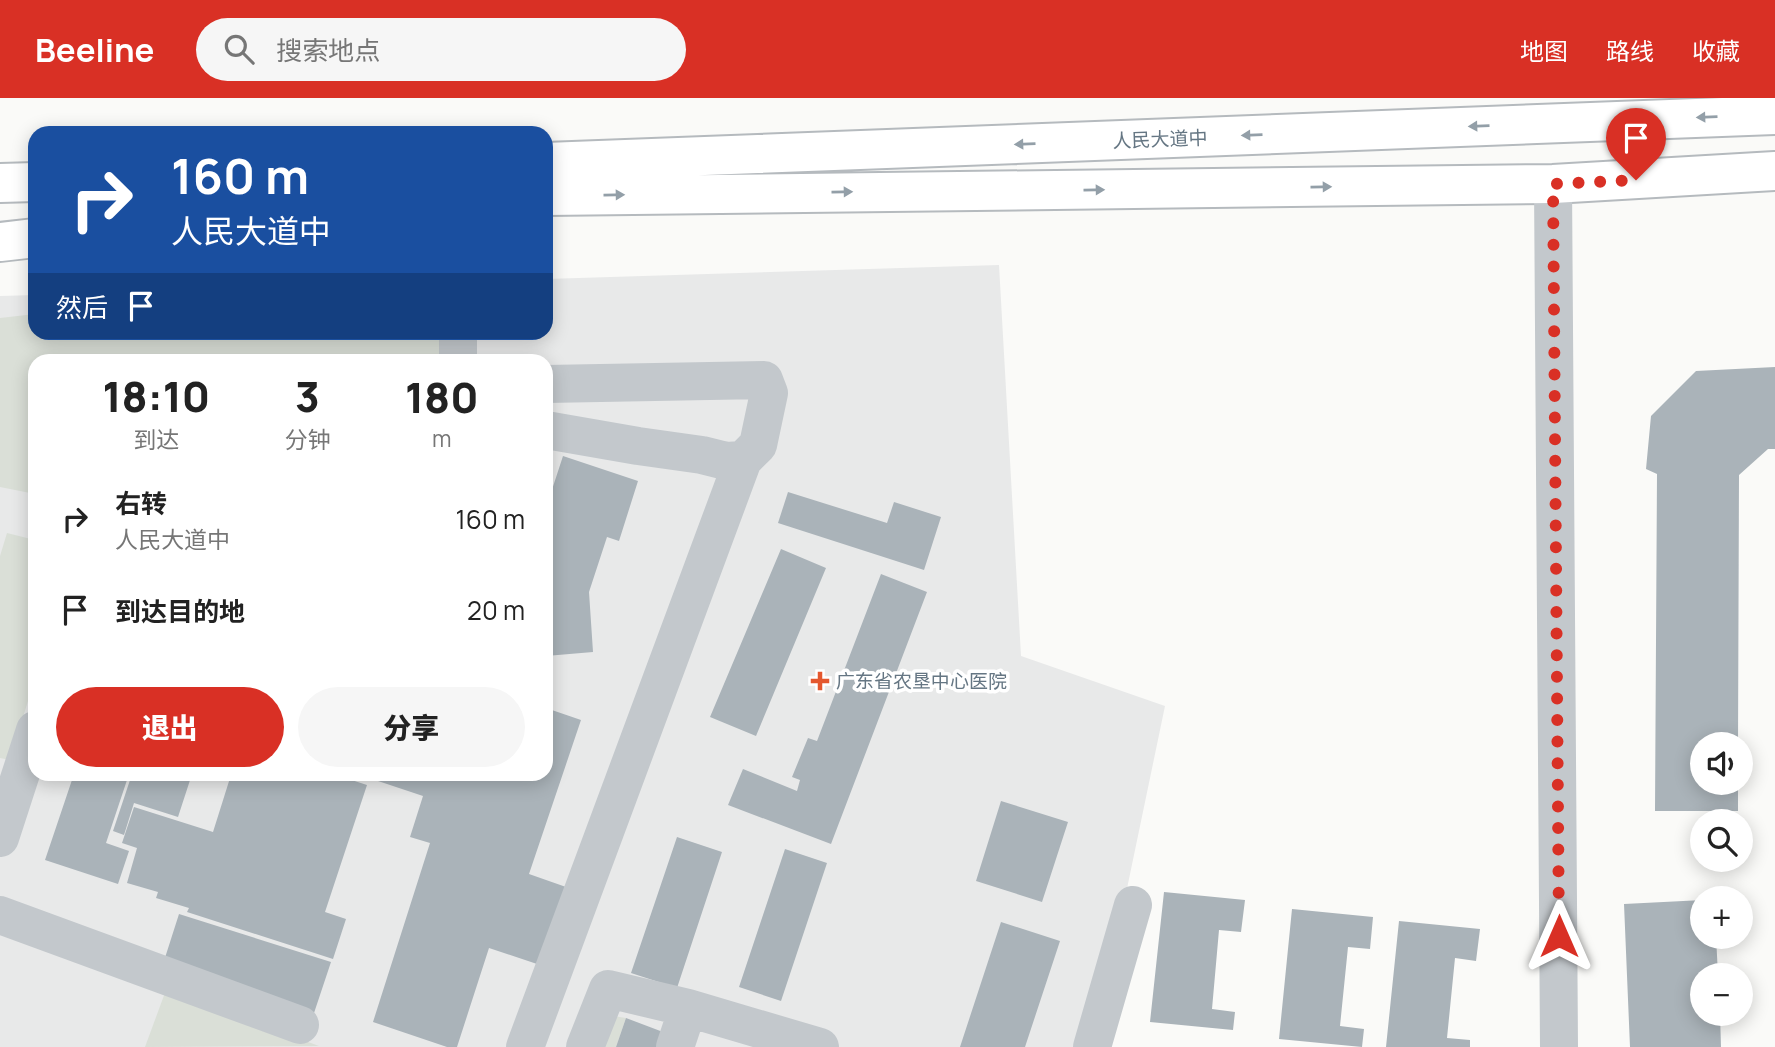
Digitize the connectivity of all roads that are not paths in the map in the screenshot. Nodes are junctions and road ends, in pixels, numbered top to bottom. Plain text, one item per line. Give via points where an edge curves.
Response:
1 (1775, 115) edge
2 (553, 162) edge
3 (1775, 171) edge
4 (28, 182) edge
5 (0, 183) edge
6 (1553, 184) junction
7 (553, 196) edge
8 (28, 239) edge
9 (0, 242) edge
10 (553, 384) edge
11 (553, 431) edge
12 (743, 460) junction
13 (28, 752) edge
14 (0, 838) edge
15 (1133, 905) dead end
16 (0, 915) edge
17 (688, 1008) junction
18 (300, 1025) dead end
19 (525, 1047) edge
20 (585, 1047) edge
21 (675, 1047) edge
22 (820, 1047) edge
23 (1092, 1047) edge
24 (1559, 1047) edge

1 -> 2 main road, 人民大道中
3 - 6 main road
4 - 5 main road
7 -> 6 main road
6 - 24 street
8 - 9 main road
10 - 12 street via 764,380 769,393 758,445
11 - 12 street via 726,461
12 - 19 street
13 - 14 street
15 - 23 street
16 - 18 street
17 - 20 street via 608,989
17 - 21 street
17 - 22 street

